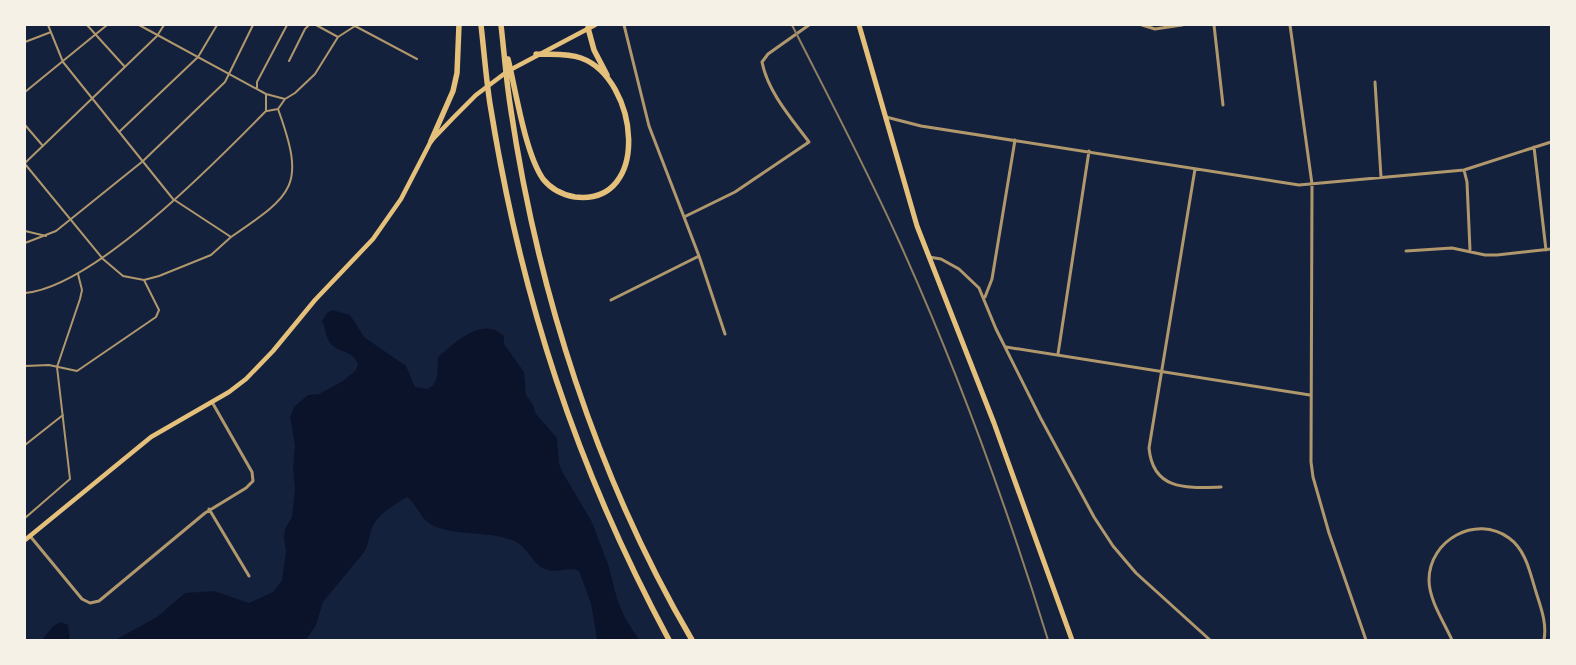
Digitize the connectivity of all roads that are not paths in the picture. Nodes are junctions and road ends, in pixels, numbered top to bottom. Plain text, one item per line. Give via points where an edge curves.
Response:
1 (48, 25) edge
2 (87, 25) edge
3 (107, 25) edge
4 (138, 25) edge
5 (164, 25) edge
6 (217, 25) edge
7 (253, 25) edge
8 (287, 25) edge
9 (309, 25) edge
10 (316, 25) edge
11 (355, 25) edge
12 (459, 25) edge
13 (481, 25) edge
14 (501, 25) edge
15 (595, 25) edge
16 (624, 25) edge
17 (809, 25) edge
18 (859, 25) edge
19 (1182, 25) edge
20 (1214, 25) edge
21 (1290, 25) edge
22 (1143, 26) edge
23 (588, 28) junction
24 (51, 32) junction
25 (95, 36) junction
26 (158, 36) junction
27 (338, 37) junction
28 (25, 42) edge
29 (536, 54) junction
30 (506, 55) junction
31 (198, 57) junction
32 (417, 59) dead end
33 (289, 61) dead end
34 (63, 62) junction
35 (125, 67) junction
36 (230, 73) junction
37 (1375, 82) dead end
38 (613, 86) junction
39 (256, 88) junction
40 (25, 92) edge
41 (266, 94) junction
42 (92, 98) junction
43 (285, 99) junction
44 (1223, 104) dead end
45 (278, 109) junction
46 (266, 111) junction
47 (886, 117) junction
48 (25, 125) edge
49 (119, 132) junction
50 (1014, 140) junction
51 (431, 142) junction
52 (1551, 142) edge
53 (43, 146) junction
54 (1534, 147) junction
55 (1089, 152) junction
56 (143, 162) junction
57 (25, 163) edge
58 (1195, 169) junction
59 (1464, 170) junction
60 (1381, 177) junction
61 (1312, 184) junction
62 (173, 199) junction
63 (684, 217) junction
64 (72, 220) junction
65 (25, 231) edge
66 (46, 236) junction
67 (231, 237) junction
68 (25, 243) edge
69 (1549, 249) edge
70 (1470, 250) junction
71 (1406, 251) dead end
72 (699, 256) junction
73 (929, 257) junction
74 (102, 259) junction
75 (78, 274) junction
76 (144, 280) junction
77 (25, 293) edge
78 (984, 298) junction
79 (611, 300) dead end
80 (726, 334) dead end
81 (1006, 347) junction
82 (1058, 354) junction
83 (25, 366) edge
84 (57, 367) junction
85 (1163, 372) junction
86 (1310, 396) junction
87 (212, 401) junction
88 (63, 415) junction
89 (25, 445) edge
90 (1221, 487) dead end
91 (209, 509) junction
92 (25, 518) edge
93 (30, 536) junction
94 (25, 540) edge
95 (249, 576) dead end
96 (669, 640) edge
97 (692, 640) edge
98 (1072, 640) edge
99 (1210, 640) edge
100 (1366, 640) edge
101 (1452, 640) edge
102 (1544, 640) edge

1 - 24 lane
2 - 25 lane
3 - 25 lane
4 - 26 lane
5 - 26 lane
6 - 31 lane
7 - 36 lane
8 - 39 lane
9 - 33 lane
10 - 27 lane
11 - 27 lane
11 - 32 lane
12 - 51 highway via 453,91
13 - 96 highway via 490,103 517,240 553,374 605,512
14 - 30 highway
15 - 23 main road
16 - 63 street via 649,126
17 - 63 street via 768,54 762,62 779,101 809,142 735,192
18 - 47 main road
19 - 22 street via 1155,29
20 - 44 street
21 - 61 street
23 - 29 main road
23 - 38 highway via 594,50
24 - 28 lane
24 - 34 lane
25 - 34 lane
25 - 35 lane
26 - 31 lane
26 - 35 lane
27 - 43 lane via 315,74
29 - 38 highway via 582,58 599,69
29 - 51 main road via 495,80
30 - 38 highway via 531,152 543,178 557,191 593,196 616,182 626,163 629,143 627,121
30 - 97 highway via 508,90 538,248 559,325 606,461 634,527
31 - 36 lane
31 - 49 lane
34 - 40 lane
34 - 42 lane
35 - 42 lane
36 - 39 lane
36 - 56 lane via 225,82
37 - 60 street
39 - 41 lane
41 - 43 lane
41 - 46 lane
42 - 49 lane
42 - 53 lane
43 - 45 lane
45 - 46 lane
45 - 67 lane via 292,155 290,184 276,205
46 - 62 lane
47 - 50 street via 921,126
47 - 73 main road
48 - 53 lane
49 - 56 lane
50 - 55 street
50 - 78 street via 992,279
51 - 87 main road via 401,199 374,239 257,369 229,392
52 - 54 street
53 - 57 lane
54 - 59 street
54 - 69 street
55 - 58 street
55 - 82 street
56 - 62 lane
56 - 64 lane
57 - 64 lane
58 - 61 street via 1288,184
58 - 85 street
59 - 60 street
59 - 70 street
60 - 61 street
61 - 86 street
62 - 67 lane
62 - 74 lane
63 - 72 street
64 - 66 lane
64 - 74 lane
65 - 66 lane
66 - 68 lane
67 - 76 lane via 211,255
69 - 70 street via 1497,255
70 - 71 street
72 - 79 street
72 - 80 street
73 - 78 street via 941,259 959,269 972,280
73 - 98 main road via 998,433
74 - 75 lane
74 - 76 lane via 123,276
75 - 77 lane via 53,287
75 - 84 lane via 82,290 80,299
76 - 84 lane via 159,310 156,317 77,371
78 - 81 street
81 - 82 street
81 - 99 street via 1040,417 1103,531 1136,574
82 - 85 street
83 - 84 lane
84 - 88 lane
85 - 86 street
85 - 90 street via 1149,448 1154,470 1179,486
86 - 100 street via 1313,477
87 - 91 street via 254,478 248,486
87 - 93 main road via 151,437
88 - 89 lane
88 - 92 lane via 70,479
91 - 93 street via 95,603 82,599
91 - 95 street
93 - 94 main road
101 - 102 street via 1430,590 1431,565 1447,540 1465,531 1481,529 1509,538 1523,555 1544,619

